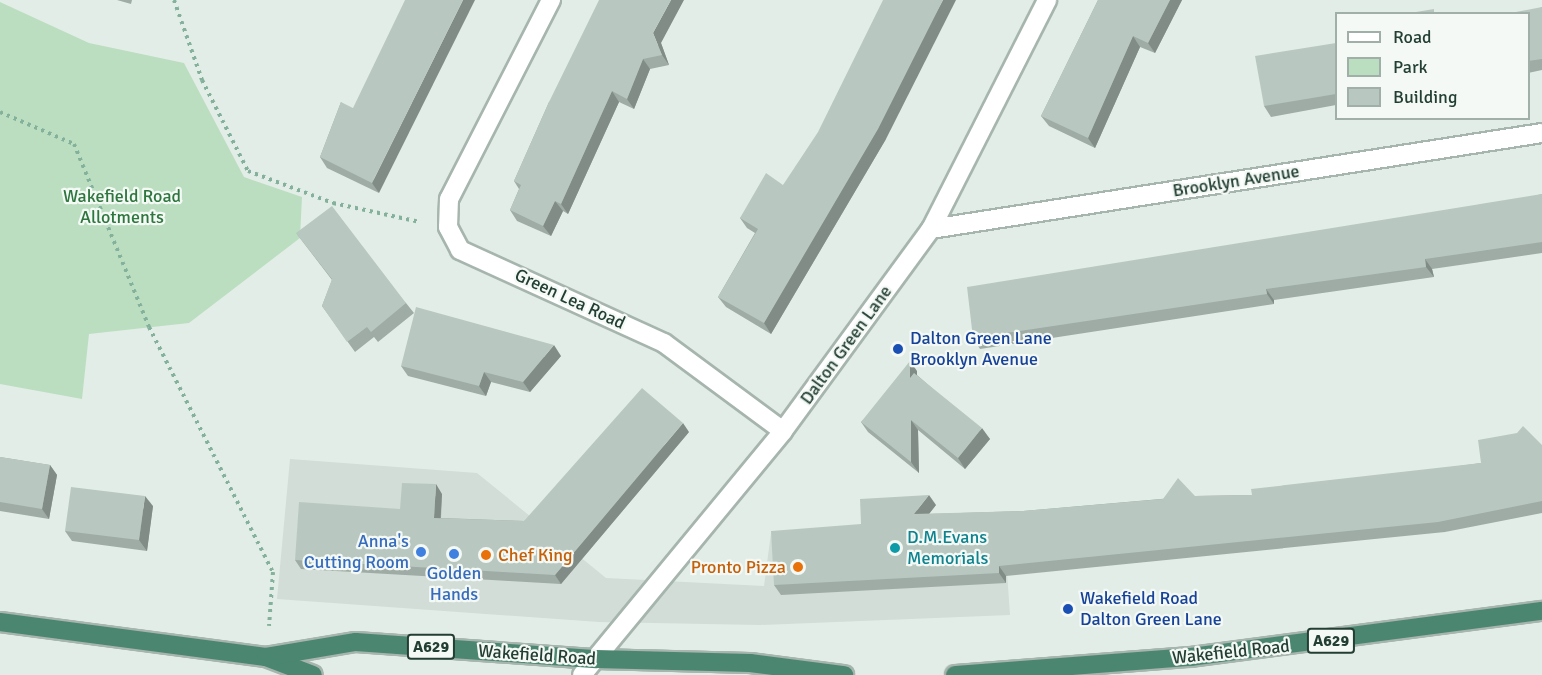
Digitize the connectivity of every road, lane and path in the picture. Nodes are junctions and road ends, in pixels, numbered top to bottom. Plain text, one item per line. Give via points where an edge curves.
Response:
1 (174, 0) edge
2 (551, 0) edge
3 (1047, 0) edge
4 (0, 112) edge
5 (1542, 133) edge
6 (448, 227) junction
7 (931, 229) junction
8 (783, 431) junction
9 (1542, 612) edge
10 (0, 622) edge
11 (266, 657) junction
12 (596, 659) junction
13 (313, 675) edge
14 (582, 675) edge
15 (844, 675) edge
16 (955, 675) edge

1 - 6 path via 202,80 248,171 333,203
2 - 6 street via 487,132 449,199
3 - 7 street, Dalton Green Lane
4 - 11 path via 74,144 149,327 273,572
5 - 7 street, Brooklyn Avenue
6 - 8 street, Green Lea Road via 460,250 664,343
7 - 8 street, Dalton Green Lane
8 - 12 street, Dalton Green Lane
9 - 16 highway, Wakefield Road / A629 via 1191,657
10 - 11 highway, Wakefield Road / A629
11 - 12 highway, Wakefield Road / A629 via 356,642
11 - 13 highway, Wakefield Road / A629
12 - 14 street, Dalton Green Lane
12 - 15 highway, Wakefield Road / A629 via 750,663

